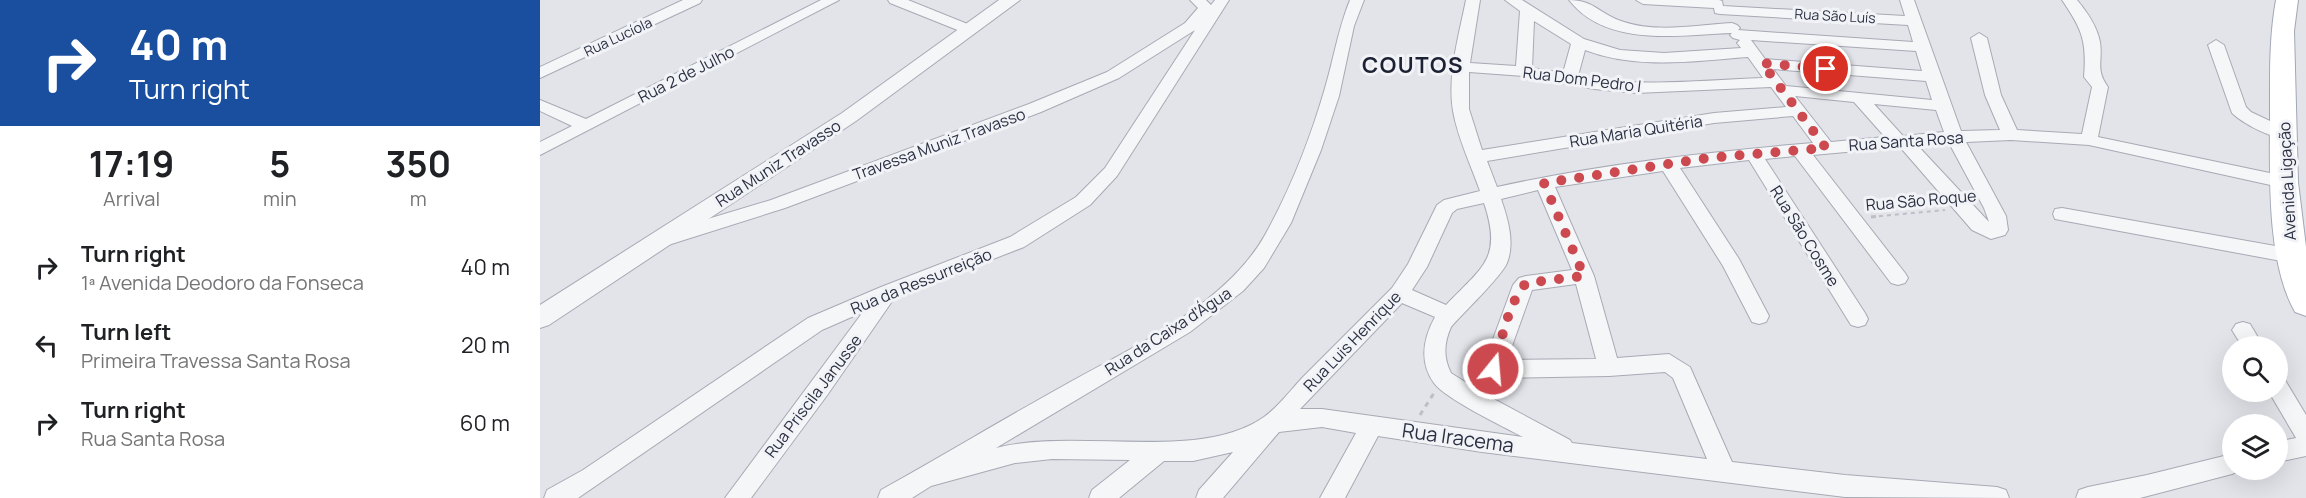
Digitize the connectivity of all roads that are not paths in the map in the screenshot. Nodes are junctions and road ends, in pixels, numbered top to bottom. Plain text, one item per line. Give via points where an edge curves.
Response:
1 (695, 0) edge
2 (832, 0) edge
3 (895, 0) edge
4 (1011, 0) edge
5 (1197, 0) edge
6 (1222, 0) edge
7 (1357, 0) edge
8 (1473, 0) edge
9 (1512, 0) edge
10 (1576, 0) edge
11 (1643, 0) edge
12 (1907, 0) edge
13 (2068, 0) edge
14 (2287, 0) edge
15 (1718, 5) edge
16 (1527, 9) junction
17 (1209, 20) junction
18 (1915, 21) junction
19 (1189, 27) junction
20 (970, 30) junction
21 (1735, 32) junction
22 (1979, 38) dead end
23 (2306, 38) edge
24 (1579, 42) junction
25 (2216, 45) dead end
26 (1922, 47) junction
27 (2283, 56) junction
28 (1757, 58) junction
29 (1462, 67) junction
30 (1524, 71) junction
31 (540, 73) edge
32 (1932, 77) junction
33 (1570, 78) junction
34 (1779, 86) junction
35 (1861, 100) junction
36 (540, 105) edge
37 (1941, 106) junction
38 (1797, 111) junction
39 (585, 125) junction
40 (2283, 134) junction
41 (2011, 135) junction
42 (1954, 137) junction
43 (2089, 140) junction
44 (1901, 141) junction
45 (1826, 148) junction
46 (540, 149) edge
47 (1800, 150) junction
48 (1753, 153) junction
49 (1476, 157) junction
50 (1668, 164) junction
51 (2284, 182) junction
52 (1544, 183) junction
53 (1491, 195) junction
54 (2062, 214) dead end
55 (658, 241) junction
56 (2292, 256) junction
57 (1584, 276) junction
58 (1898, 278) dead end
59 (888, 292) junction
60 (1399, 293) junction
61 (2306, 304) edge
62 (1450, 315) junction
63 (1759, 316) dead end
64 (540, 318) edge
65 (1858, 319) dead end
66 (1609, 367) junction
67 (1493, 369) junction
68 (1477, 401) junction
69 (2286, 402) edge
70 (1272, 424) junction
71 (1371, 427) junction
72 (2306, 435) edge
73 (2306, 446) edge
74 (2288, 450) edge
75 (1159, 451) junction
76 (1575, 453) junction
77 (2222, 467) edge
78 (1724, 471) junction
79 (927, 477) junction
80 (1846, 492) edge
81 (556, 498) edge
82 (737, 498) edge
83 (890, 498) edge
84 (1101, 498) edge
85 (1208, 498) edge
86 (1332, 498) edge
87 (1997, 498) edge
88 (2088, 498) edge

1 - 31 street, Rua Lucíola
2 - 39 street, Rua 2 de Julho
3 - 20 street
4 - 20 street, Rua Muniz Travasso
5 - 19 street via 1206,8
6 - 17 street, Rua da Ressurreição
7 - 79 street, Rua da Caixa d'Água via 1346,28 1331,96 1304,166 1273,239 1242,282 1210,308
8 - 29 street
9 - 16 street
10 - 21 street via 1606,21 1626,28
11 - 15 street, Rua São Luís
12 - 18 street
13 - 43 street via 2093,40 2092,77 2100,87
14 - 27 main road, Avenida Ligação
15 - 18 street, Rua São Luís
15 - 21 street
16 - 24 street
16 - 30 street
17 - 19 street, Travessa Muniz Travasso
17 - 59 street, Rua da Ressurreição via 1111,172 1083,201 1017,242
18 - 26 street
19 - 55 street, Travessa Muniz Travasso via 1113,75 1035,108 778,204
20 - 55 street, Rua Muniz Travasso via 839,123
21 - 26 street
21 - 28 street
22 - 41 street via 1993,95
23 - 27 main road
24 - 28 street via 1612,54 1640,58
24 - 33 street
25 - 40 street via 2238,109
26 - 32 street
27 - 40 main road, Avenida Ligação
28 - 32 street
28 - 34 street
29 - 30 street, Rua Dom Pedro I
29 - 49 street via 1461,111
30 - 33 street, Rua Dom Pedro I
32 - 37 street
33 - 34 street, Rua Dom Pedro I via 1636,88
34 - 35 street, Rua Dom Pedro I
34 - 38 street
35 - 37 street, Rua Dom Pedro I
35 - 44 street
36 - 39 street
37 - 42 street
38 - 45 street
38 - 49 street, Rua Maria Quitéria via 1714,118
39 - 46 street, Rua 2 de Julho
40 - 51 main road, Avenida Ligação
41 - 42 street, Rua Santa Rosa
41 - 43 street, Rua Santa Rosa
42 - 44 street, Rua Santa Rosa
42 - 44 street via 1992,206 2000,226 1996,232 1986,230
43 - 51 street, Rua Santa Rosa
44 - 45 street, Rua Santa Rosa
45 - 47 street, Rua Santa Rosa
47 - 48 street, Rua Santa Rosa
47 - 58 street
48 - 50 street, Rua Santa Rosa
48 - 65 street, Rua São Cosme
49 - 53 street
50 - 52 street, Rua Santa Rosa
50 - 63 street via 1732,264
51 - 56 main road, Avenida Ligação
52 - 53 street, Rua Santa Rosa
52 - 57 street
53 - 60 street, Rua Luis Henrique via 1447,206 1417,267
53 - 62 street via 1502,252 1497,263
54 - 56 street
55 - 64 street, Rua Muniz Travasso
56 - 61 main road, Avenida Ligação
57 - 66 street
57 - 67 street via 1526,283 1511,312
59 - 81 street, Rua da Ressurreição via 816,324
59 - 82 street, Rua Priscila Janusse
60 - 62 street
60 - 70 street, Rua Luis Henrique
62 - 68 street via 1436,336 1436,365 1443,379
66 - 67 street
66 - 78 street via 1662,362 1677,367
67 - 68 street
68 - 76 street
69 - 72 street
70 - 71 street, Rua Iracema via 1322,418
70 - 75 street, Rua Iracema via 1233,442 1193,451
70 - 85 street, Rua Luis Henrique
71 - 76 street, Rua Iracema
71 - 86 street
73 - 74 street
75 - 79 street, Rua Iracema via 1085,448 1015,453
75 - 84 street
76 - 78 street, Rua Iracema
77 - 88 street
78 - 80 street, Rua Iracema
79 - 83 street, Rua da Caixa d'Água
80 - 87 street, Rua Iracema

